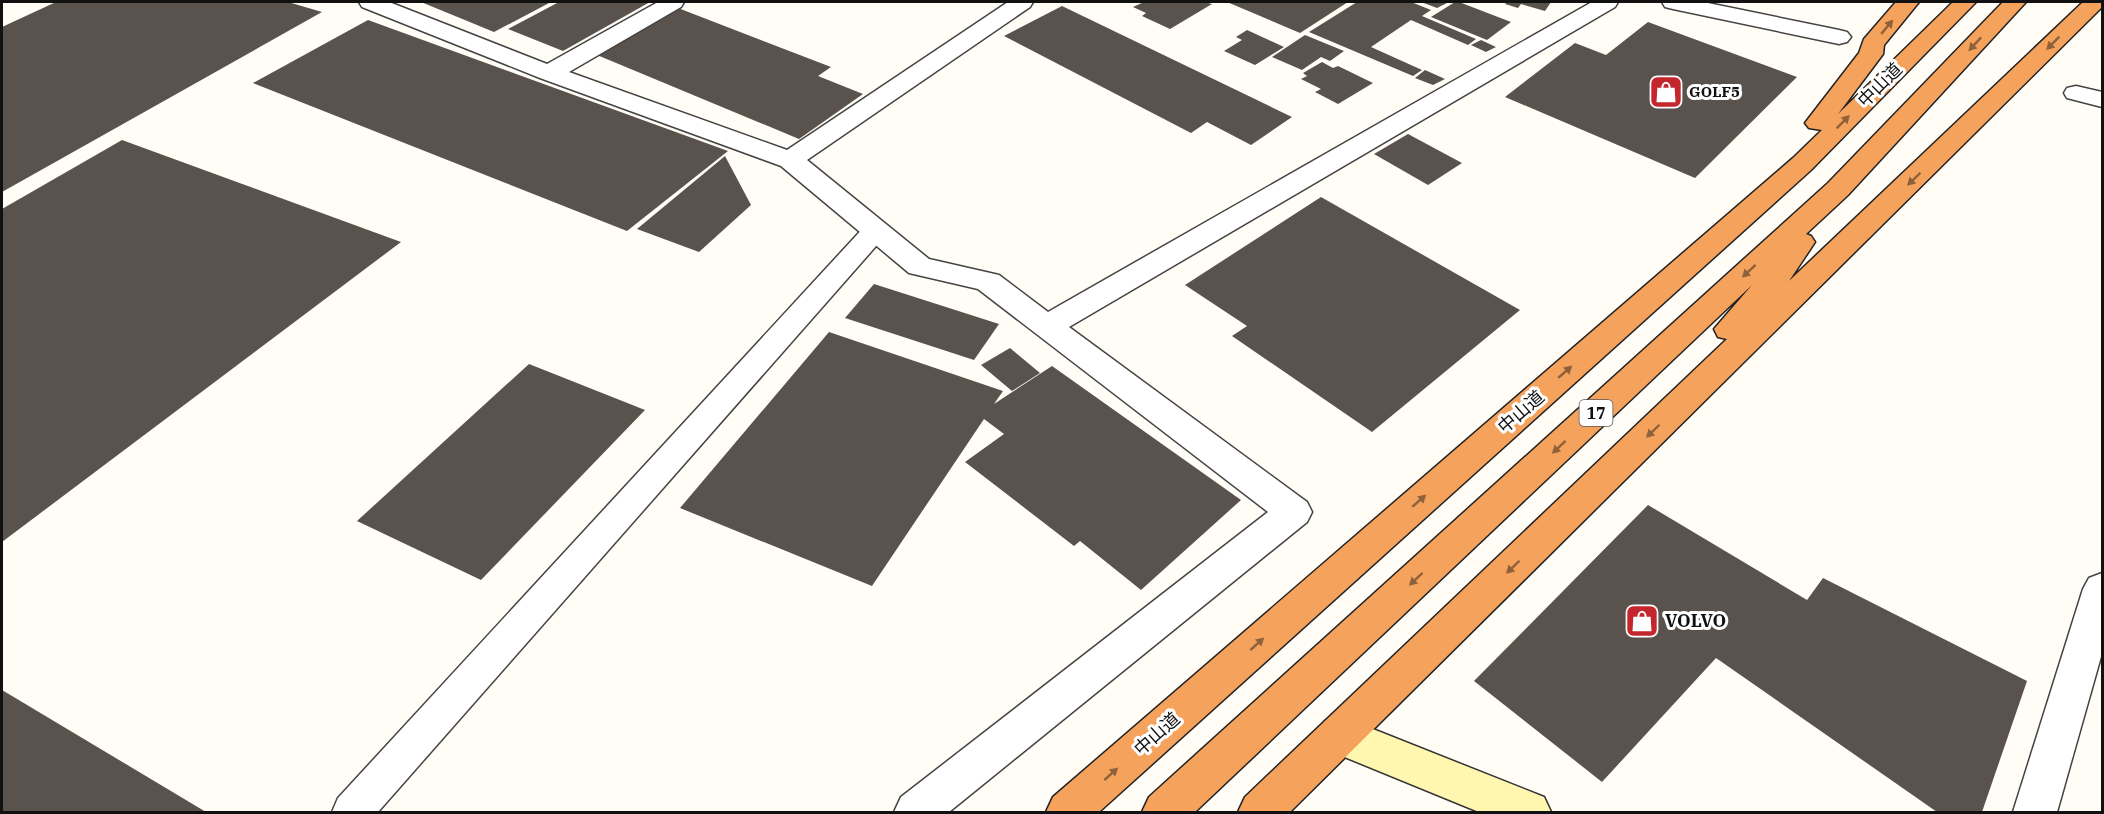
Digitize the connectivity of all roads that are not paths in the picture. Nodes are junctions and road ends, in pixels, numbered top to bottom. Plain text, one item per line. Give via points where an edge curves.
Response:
1 (370, 2) edge
2 (673, 2) edge
3 (1022, 2) edge
4 (1607, 2) edge
5 (1673, 2) edge
6 (1908, 2) edge
7 (1965, 2) edge
8 (2015, 2) edge
9 (2095, 2) edge
10 (1839, 37) dead end
11 (549, 73) junction
12 (2076, 93) dead end
13 (2103, 100) edge
14 (790, 160) junction
15 (1802, 164) junction
16 (1838, 189) junction
17 (874, 231) junction
18 (1045, 327) junction
19 (1686, 399) junction
20 (2103, 589) edge
21 (1340, 735) junction
22 (352, 813) edge
23 (916, 813) edge
24 (1068, 813) edge
25 (1164, 813) edge
26 (1260, 813) edge
27 (1530, 813) edge
28 (2035, 813) edge

1 - 11 street
2 - 11 street
3 - 14 street
4 - 18 street
5 - 10 street
15 -> 6 highway via 1815,126 1871,54 1872,44
15 -> 7 highway, 中山道
8 -> 16 highway, 17
9 -> 19 highway
11 - 14 street
12 - 13 street
14 - 17 street
24 -> 15 highway, 中山道
16 - 19 highway via 1773,281 1694,368
16 -> 25 highway, 17
17 - 18 street via 919,266 988,282
17 - 22 lane
18 - 23 street via 1294,512
19 -> 21 highway
20 - 28 street
21 - 26 highway
21 - 27 street

